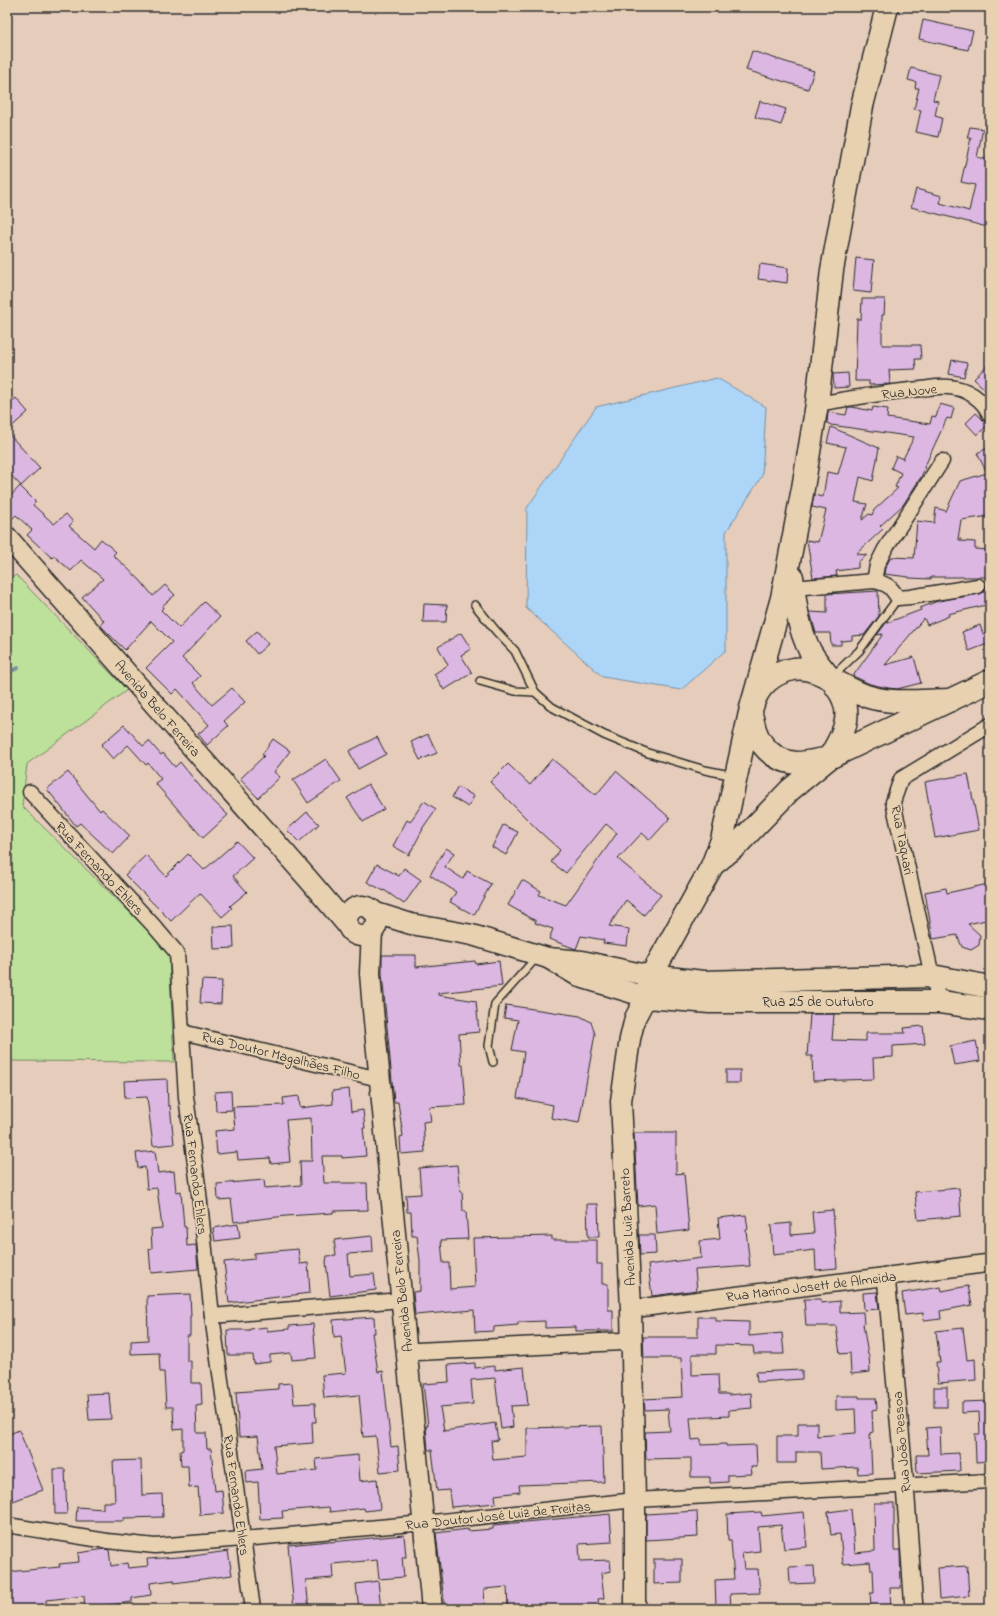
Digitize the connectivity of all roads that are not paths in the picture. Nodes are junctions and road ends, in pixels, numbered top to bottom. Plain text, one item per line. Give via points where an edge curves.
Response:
1 (887, 7) edge
2 (817, 404) junction
3 (990, 415) edge
4 (942, 461) dead end
5 (7, 537) edge
6 (790, 562) junction
7 (874, 581) junction
8 (978, 586) dead end
9 (793, 588) junction
10 (898, 598) junction
11 (475, 605) dead end
12 (830, 679) junction
13 (480, 681) dead end
14 (990, 681) edge
15 (535, 692) junction
16 (951, 700) junction
17 (751, 708) junction
18 (990, 725) edge
19 (829, 758) junction
20 (737, 776) junction
21 (30, 792) dead end
22 (712, 866) junction
23 (309, 880) junction
24 (370, 919) junction
25 (350, 929) junction
26 (543, 957) junction
27 (370, 973) junction
28 (932, 976) junction
29 (649, 986) junction
30 (990, 987) edge
31 (940, 1002) junction
32 (990, 1009) edge
33 (182, 1032) junction
34 (493, 1062) dead end
35 (379, 1079) junction
36 (990, 1263) edge
37 (886, 1276) junction
38 (401, 1300) junction
39 (631, 1309) junction
40 (212, 1316) junction
41 (632, 1341) junction
42 (407, 1352) junction
43 (990, 1481) edge
44 (905, 1486) junction
45 (635, 1500) junction
46 (424, 1523) junction
47 (7, 1525) edge
48 (243, 1540) junction
49 (253, 1609) edge
50 (432, 1609) edge
51 (635, 1609) edge
52 (914, 1609) edge

1 - 2 main road via 862,106 832,270
2 - 3 street, Rua Nove via 898,391 948,387 975,396
2 - 6 main road
4 - 7 street via 885,549 877,565
5 - 23 main road, Avenida Belo Ferreira
6 - 9 main road
6 - 17 main road
7 - 9 street
7 - 10 street via 892,587
8 - 10 street
9 - 12 main road via 801,632 811,653
10 - 12 lane via 859,651
11 - 15 lane via 515,651
12 - 16 main road via 866,696 886,701
12 - 17 main road via 810,669 794,668 784,671 766,682
12 - 19 main road via 842,696 847,715 842,736
13 - 15 lane via 515,691
14 - 16 main road
15 - 20 lane via 552,707 612,738 648,753 705,770
16 - 19 main road
17 - 19 main road via 757,736 774,756 795,763
17 - 20 main road
18 - 28 street, Rua Taquari via 901,779 893,802
19 - 22 main road via 790,790 736,846
20 - 22 main road via 722,840
21 - 33 street, Rua Fernando Ehlers via 177,953
22 - 29 main road, Avenida Luiz Barreto
23 - 24 main road, Avenida Belo Ferreira
23 - 25 main road, Avenida Belo Ferreira
24 - 25 main road via 363,935
24 - 25 main road via 355,908 349,912 347,919
24 - 26 main road via 472,935
24 - 27 main road, Avenida Belo Ferreira
25 - 27 main road, Avenida Belo Ferreira
26 - 29 main road via 582,961
26 - 34 lane via 495,1004 489,1046
27 - 35 main road, Avenida Belo Ferreira
28 - 29 main road, Rua 25 de Outubro via 703,982
28 - 30 main road, Rua 25 de Outubro
28 - 31 street, Rua Taquari
29 - 31 main road, Rua 25 de Outubro via 710,1002
29 - 39 main road, Avenida Luiz Barreto via 635,1018 621,1101
31 - 32 main road, Rua 25 de Outubro
33 - 35 street, Rua Doutor Magalhães Filho
33 - 40 street, Rua Fernando Ehlers via 186,1097
35 - 38 main road, Avenida Belo Ferreira
36 - 37 street, Rua Marino Josett de Almeida
37 - 39 street, Rua Marino Josett de Almeida
37 - 44 street, Rua João Pessoa
38 - 40 street
38 - 42 main road, Avenida Belo Ferreira
39 - 41 main road, Avenida Luiz Barreto
40 - 48 street, Rua Fernando Ehlers
41 - 42 street
41 - 45 main road, Avenida Luiz Barreto
42 - 46 main road, Avenida Belo Ferreira
43 - 44 street, Rua Doutor José Luiz de Freitas
44 - 45 street, Rua Doutor José Luiz de Freitas
44 - 52 street, Rua João Pessoa
45 - 46 street, Rua Doutor José Luiz de Freitas
45 - 51 main road, Avenida Luiz Barreto
46 - 48 street, Rua Doutor José Luiz de Freitas
46 - 50 main road, Avenida Belo Ferreira
47 - 48 street, Rua Doutor José Luiz de Freitas via 155,1546
48 - 49 street, Rua Fernando Ehlers

